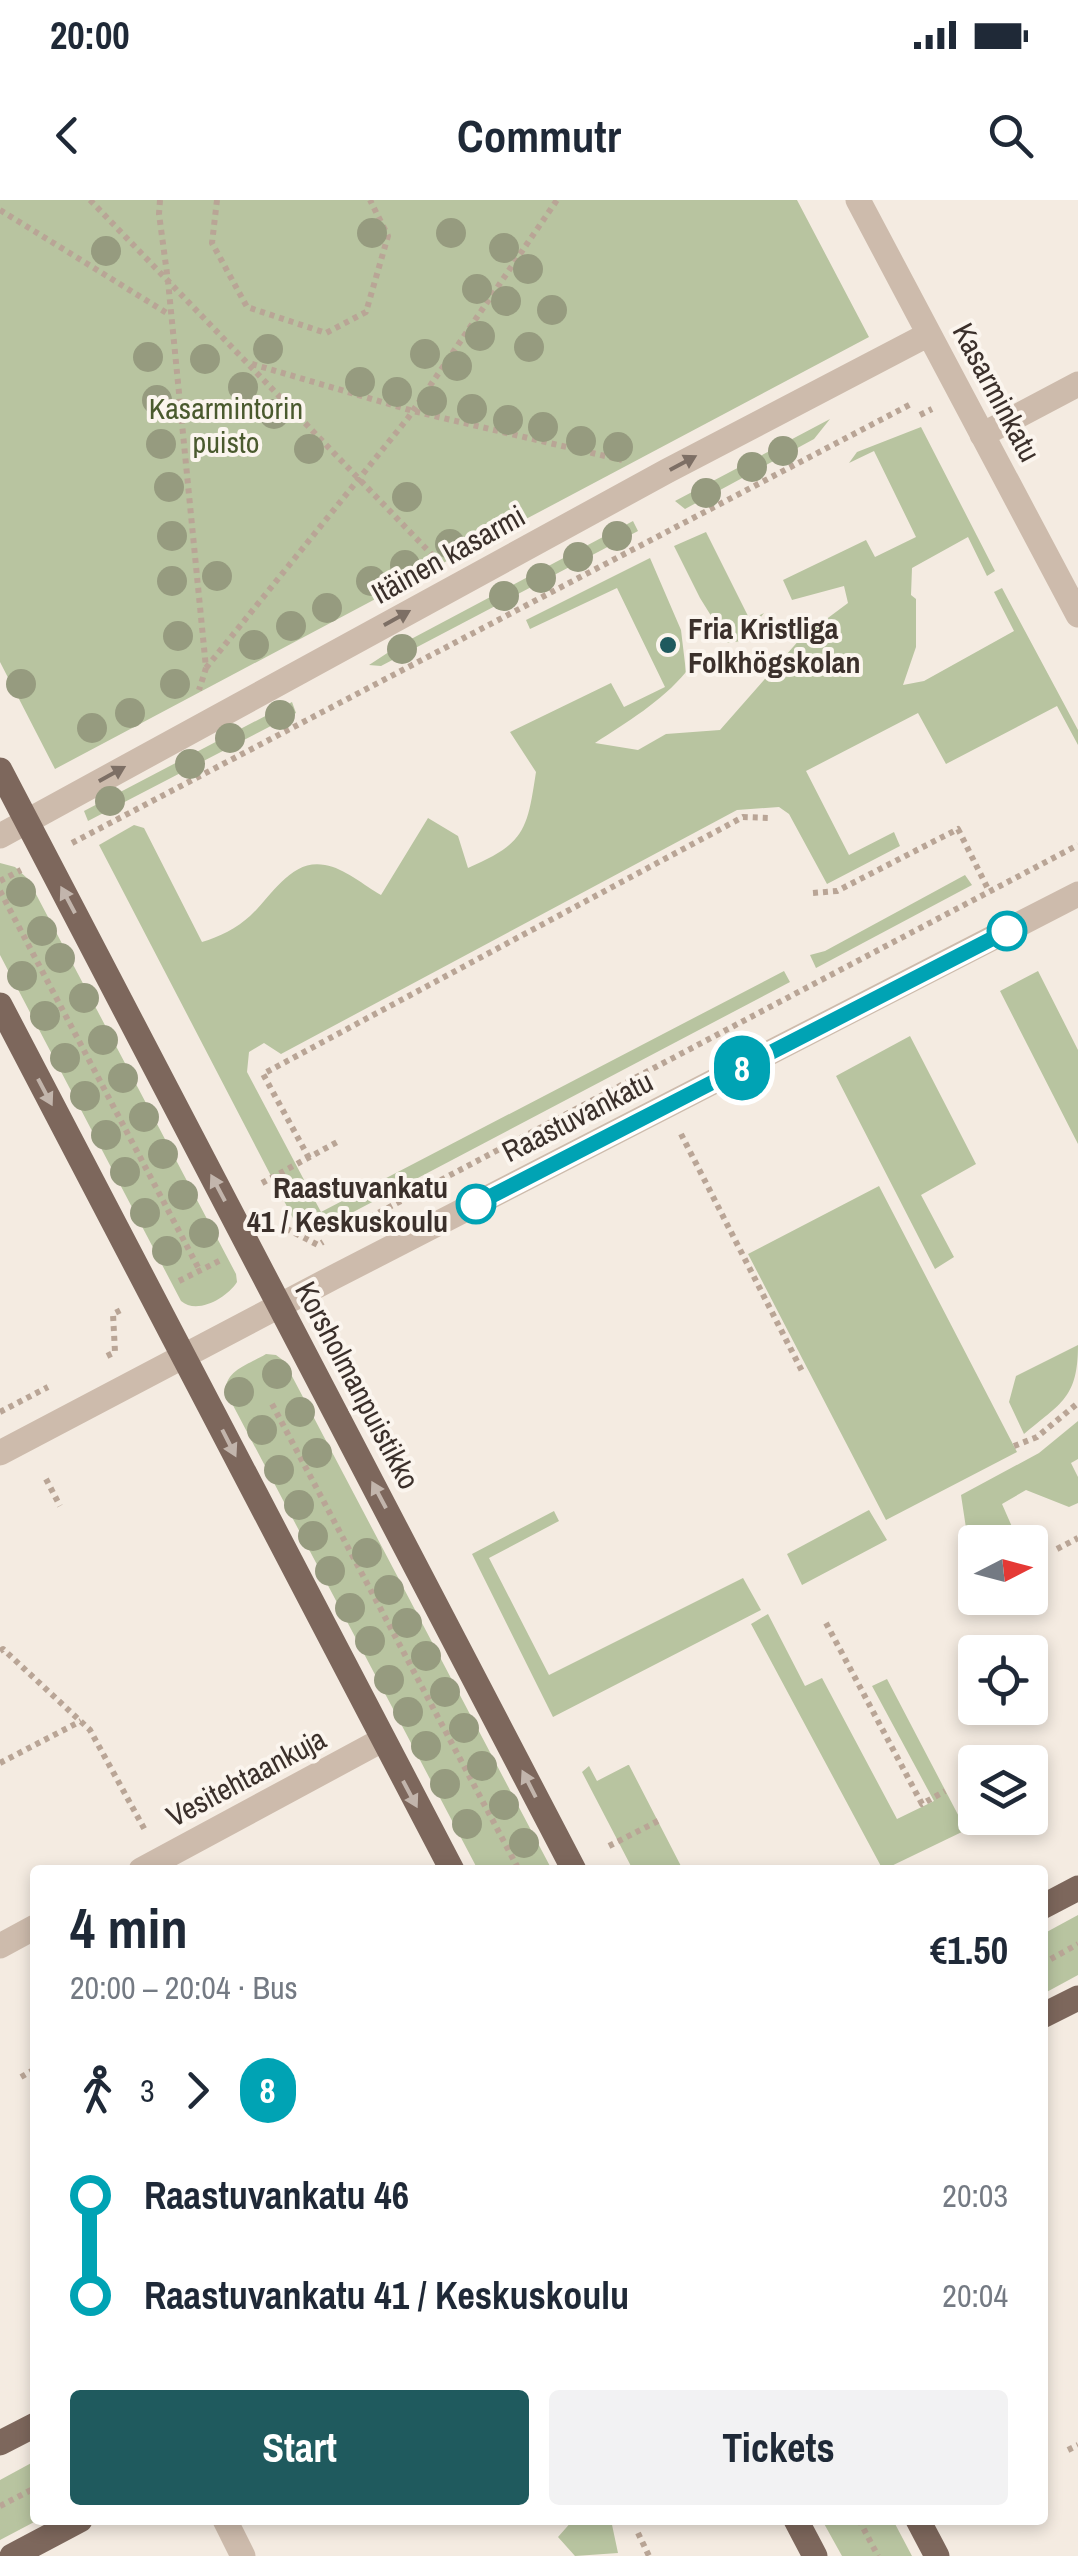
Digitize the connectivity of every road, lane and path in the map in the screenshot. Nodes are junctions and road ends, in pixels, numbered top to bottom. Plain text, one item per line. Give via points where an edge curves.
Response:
1 (90, 200) edge
2 (160, 200) edge
3 (217, 200) edge
4 (370, 200) edge
5 (557, 200) edge
6 (858, 200) edge
7 (0, 210) edge
8 (168, 281) junction
9 (171, 316) junction
10 (929, 334) junction
11 (248, 362) junction
12 (1078, 384) edge
13 (913, 404) dead end
14 (413, 411) junction
15 (982, 435) junction
16 (667, 471) junction
17 (360, 478) junction
18 (460, 584) junction
19 (1078, 615) edge
20 (0, 770) edge
21 (771, 818) dead end
22 (27, 821) junction
23 (0, 836) edge
24 (1078, 845) edge
25 (45, 857) junction
26 (0, 881) edge
27 (0, 891) edge
28 (989, 891) junction
29 (813, 893) dead end
30 (1078, 894) edge
31 (0, 1005) edge
32 (648, 1071) junction
33 (667, 1106) junction
34 (339, 1141) dead end
35 (309, 1158) junction
36 (262, 1184) dead end
37 (352, 1227) dead end
38 (335, 1236) dead end
39 (249, 1246) junction
40 (200, 1271) junction
41 (152, 1295) junction
42 (280, 1305) junction
43 (183, 1356) junction
44 (98, 1360) dead end
45 (803, 1373) dead end
46 (49, 1386) dead end
47 (1078, 1403) edge
48 (272, 1404) dead end
49 (0, 1412) edge
50 (1014, 1446) dead end
51 (0, 1453) edge
52 (46, 1479) dead end
53 (60, 1506) dead end
54 (1078, 1538) edge
55 (1057, 1549) dead end
56 (826, 1623) dead end
57 (0, 1650) edge
58 (81, 1721) junction
59 (382, 1740) junction
60 (0, 1764) edge
61 (946, 1791) dead end
62 (658, 1821) dead end
63 (609, 1846) dead end
64 (151, 1865) edge
65 (449, 1865) edge
66 (515, 1865) edge
67 (571, 1865) edge
68 (1078, 1888) edge
69 (1048, 1904) edge
70 (30, 1930) edge
71 (1078, 1944) edge
72 (0, 1946) edge
73 (1048, 1961) edge
74 (1078, 1998) edge
75 (1048, 2013) edge
76 (30, 2072) edge
77 (21, 2077) dead end
78 (30, 2428) edge
79 (0, 2443) edge
80 (1078, 2445) edge
81 (1068, 2450) dead end
82 (30, 2491) edge
83 (0, 2506) edge
84 (71, 2525) edge
85 (228, 2525) edge
86 (799, 2525) edge
87 (862, 2525) edge
88 (921, 2525) edge
89 (638, 2533) dead end
90 (12, 2556) edge
91 (243, 2556) edge
92 (650, 2556) edge
93 (815, 2556) edge
94 (878, 2556) edge
95 (938, 2556) edge

1 - 8 path
2 - 8 path
3 - 4 path via 212,244 247,307 326,333 366,312 388,236
5 - 14 path
6 - 10 street, Kasarminkatu
7 - 9 path
8 - 9 path
8 - 11 path
9 - 17 path via 206,668
10 - 15 street, Kasarminkatu
16 -> 10 street, Itäinen kasarmi
11 - 14 path
11 - 17 path
12 - 15 street
13 - 25 path
14 - 16 path
14 - 17 path
15 - 19 street, Kasarminkatu
16 - 18 street, Itäinen kasarmi
17 - 18 path
22 -> 18 street, Itäinen kasarmi
20 - 22 main road, Korsholmanpuistikko
21 - 35 path via 743,817 263,1074
22 - 23 street, Itäinen kasarmi
22 - 25 main road, Korsholmanpuistikko
24 - 28 path
25 - 26 path
39 -> 25 main road, Korsholmanpuistikko
27 - 40 path
28 - 29 path via 958,829 837,891
28 - 32 path
30 - 33 street, Raastuvankatu
31 -> 41 main road
32 - 33 path
32 - 37 path
33 - 42 street, Raastuvankatu
33 - 45 path
34 - 35 path
35 - 36 path
38 - 39 path via 318,1245 285,1228
39 - 40 path
39 - 42 main road, Korsholmanpuistikko
40 - 41 path
41 - 43 main road
41 - 44 path via 113,1314 115,1352
42 - 43 street, Raastuvankatu
67 -> 42 main road, Korsholmanpuistikko
43 - 51 street, Raastuvankatu
43 -> 59 main road
46 - 49 path
47 - 50 path via 1037,1437
48 - 66 path
52 - 53 path
54 - 55 path
56 - 61 path via 922,1804
57 - 58 path
58 - 60 path
58 - 64 path
59 - 64 street, Vesitehtaankuja
59 -> 65 main road
62 - 63 path
68 - 69 main road
70 - 72 street
71 - 73 path
74 - 75 main road
76 - 77 path
78 - 79 main road
80 - 81 path
82 - 83 path
84 - 90 main road
85 - 91 street
86 - 93 main road
87 - 94 path
88 - 95 main road
89 - 92 path

